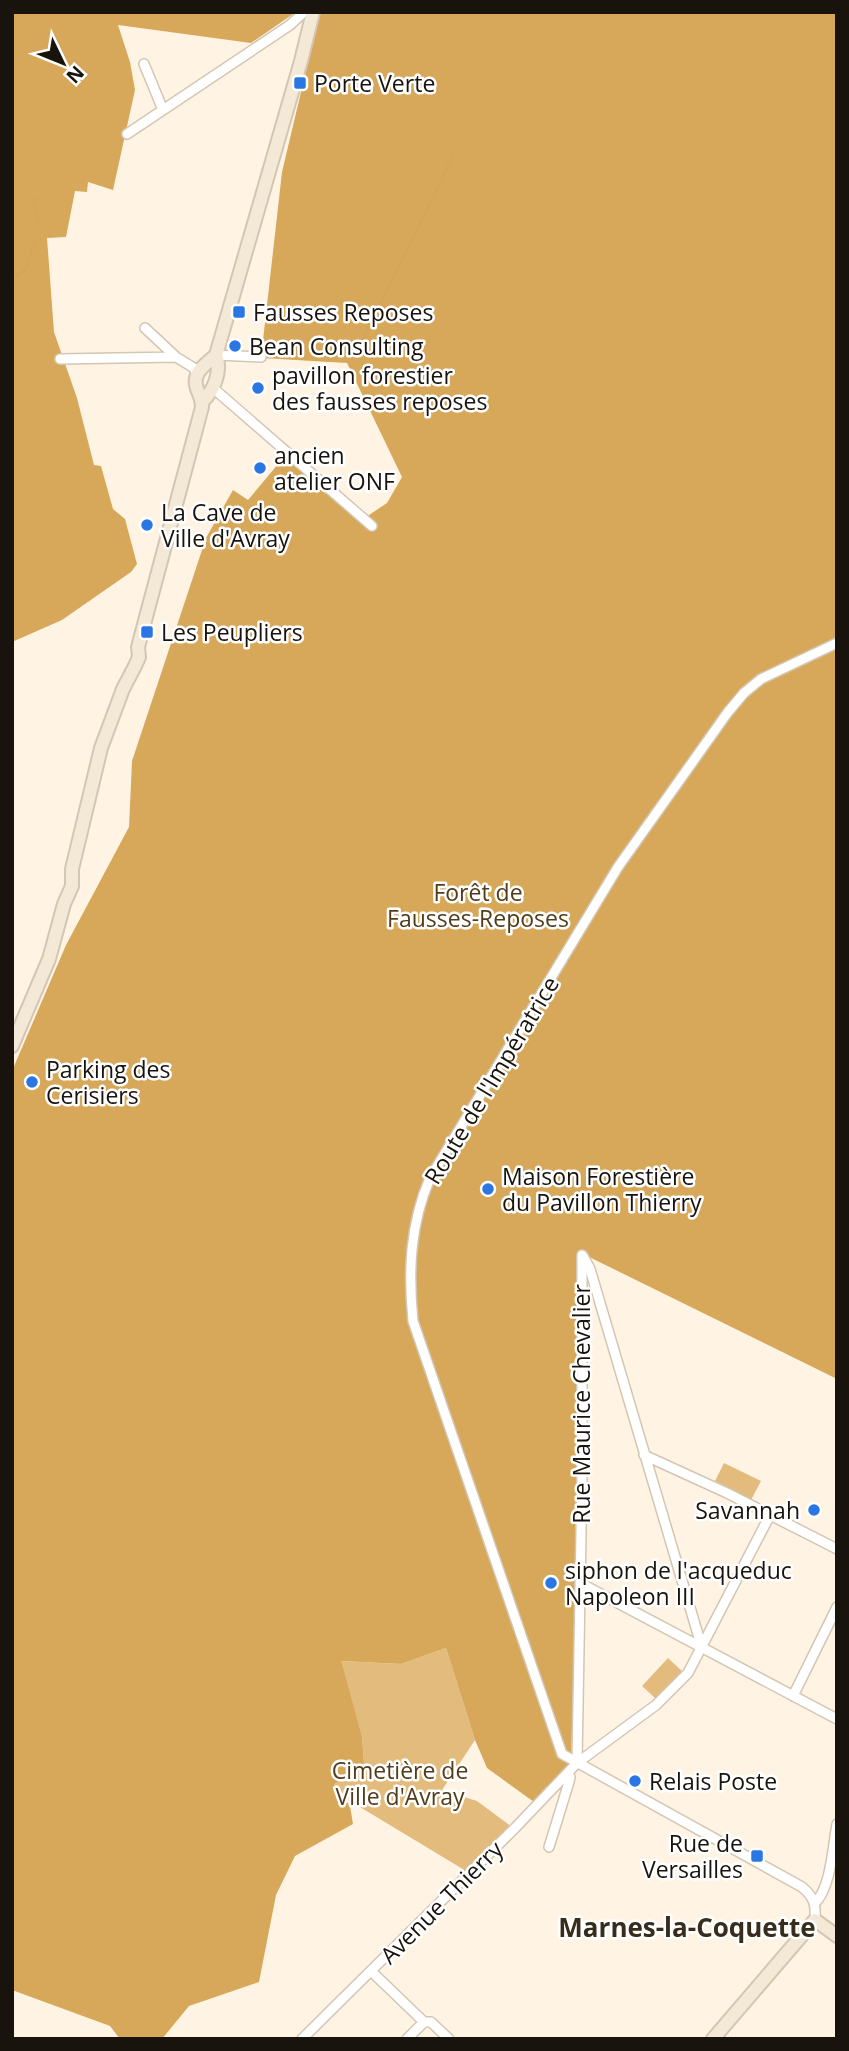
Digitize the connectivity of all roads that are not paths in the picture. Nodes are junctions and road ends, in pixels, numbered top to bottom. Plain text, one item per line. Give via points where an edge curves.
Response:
1 (304, 12) edge
2 (313, 12) edge
3 (144, 64) dead end
4 (290, 97) junction
5 (163, 110) junction
6 (127, 134) dead end
7 (145, 328) dead end
8 (261, 357) dead end
9 (212, 358) junction
10 (60, 359) dead end
11 (180, 359) junction
12 (197, 376) junction
13 (213, 388) junction
14 (202, 402) junction
15 (372, 526) dead end
16 (837, 643) edge
17 (12, 1046) edge
18 (644, 1455) junction
19 (770, 1515) junction
20 (837, 1549) edge
21 (580, 1583) junction
22 (837, 1607) edge
23 (702, 1647) junction
24 (793, 1696) junction
25 (837, 1719) edge
26 (577, 1763) junction
27 (567, 1774) junction
28 (837, 1824) edge
29 (549, 1847) dead end
30 (815, 1903) junction
31 (816, 1920) junction
32 (837, 1936) edge
33 (371, 1971) junction
34 (424, 2022) junction
35 (302, 2039) edge
36 (407, 2039) edge
37 (449, 2039) edge
38 (713, 2039) edge

1 - 4 main road
1 - 5 street
2 - 4 main road
3 - 5 street
4 - 9 main road
5 - 6 street
7 - 11 street
8 - 9 street
9 - 11 street
9 - 12 main road via 199,368
9 - 13 main road via 219,365
10 - 11 street
11 - 12 street via 194,368
12 - 14 main road via 195,385
13 - 14 main road
13 - 15 street
14 - 17 main road via 138,647 131,654 101,748 72,869 63,884 64,904 49,959
16 - 26 street, Route de l'Impératrice via 761,679 728,712 615,872 430,1178 421,1201 410,1254 413,1321 562,1754
18 - 19 street
18 - 21 street, Rue Maurice Chevalier via 582,1255
18 - 23 street
19 - 20 street
19 - 23 street, Avenue Thierry
21 - 23 street
21 - 26 street, Rue Maurice Chevalier
22 - 24 street
23 - 24 street
23 - 26 street, Avenue Thierry via 688,1673 656,1705
24 - 25 street
26 - 27 street, Avenue Thierry
26 - 30 street via 784,1876 808,1891
27 - 29 street via 569,1782
27 - 33 street, Avenue Thierry
28 - 30 street via 822,1897
30 - 31 street
31 - 32 main road
31 - 38 main road
33 - 34 street
33 - 35 street, Avenue Thierry
34 - 36 street
34 - 37 street via 431,2022

